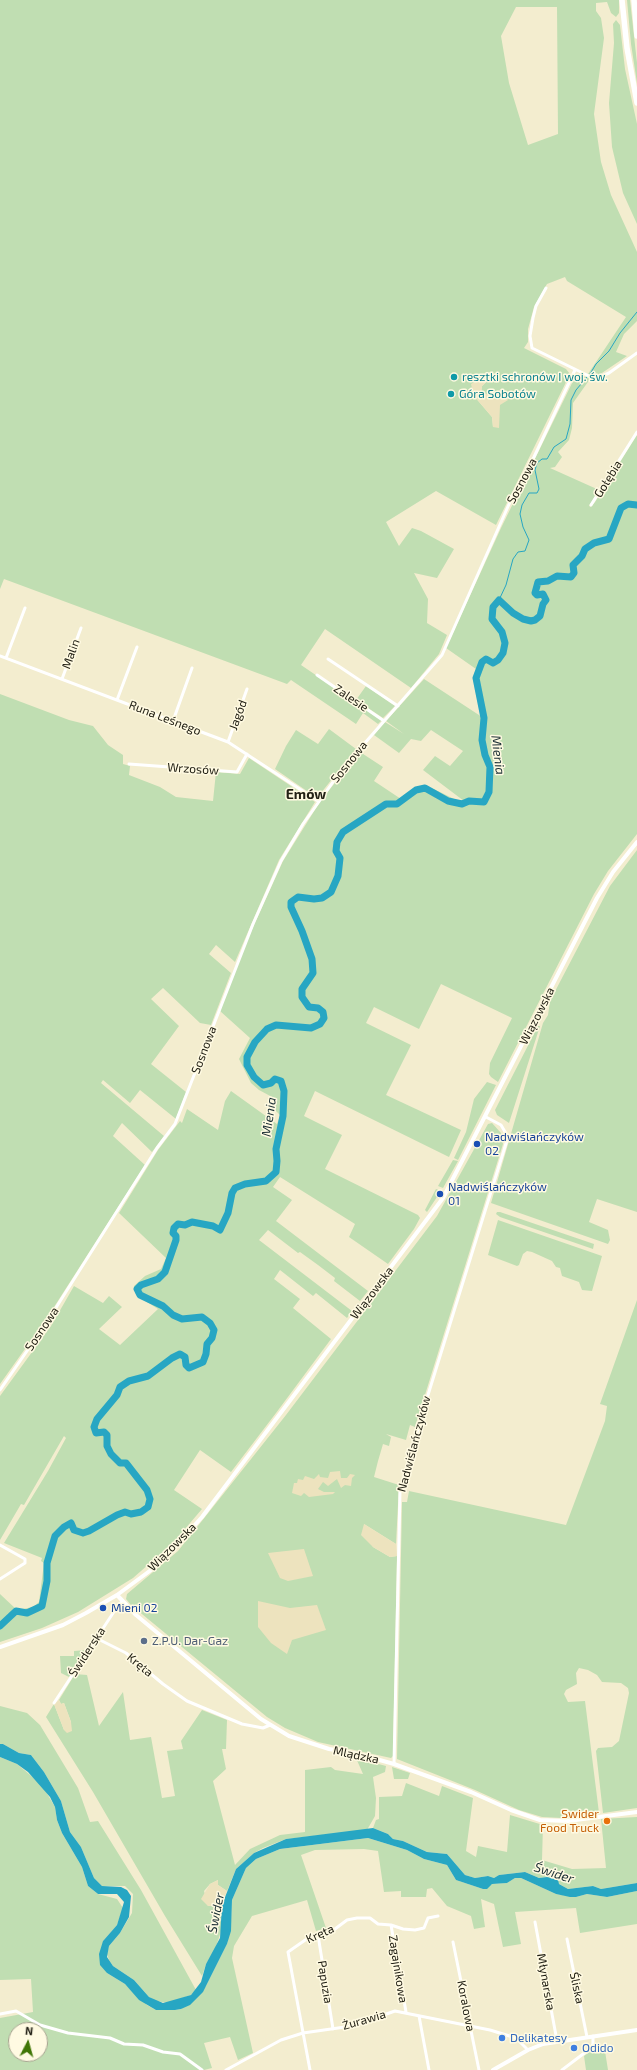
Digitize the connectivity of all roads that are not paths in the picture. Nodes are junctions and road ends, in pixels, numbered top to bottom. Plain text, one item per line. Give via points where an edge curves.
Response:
1 (622, 0) edge
2 (634, 0) edge
3 (637, 36) edge
4 (637, 103) edge
5 (546, 288) dead end
6 (636, 355) edge
7 (575, 370) junction
8 (637, 432) edge
9 (591, 505) dead end
10 (25, 608) dead end
11 (81, 628) dead end
12 (137, 648) dead end
13 (0, 656) edge
14 (6, 658) junction
15 (328, 658) dead end
16 (192, 668) dead end
17 (317, 675) dead end
18 (62, 679) junction
19 (247, 689) dead end
20 (117, 700) junction
21 (398, 706) junction
22 (173, 721) junction
23 (384, 721) junction
24 (228, 742) junction
25 (247, 754) junction
26 (129, 764) dead end
27 (318, 802) junction
28 (637, 842) edge
29 (486, 1117) junction
30 (0, 1390) edge
31 (0, 1545) edge
32 (0, 1579) edge
33 (117, 1595) junction
34 (122, 1602) junction
35 (96, 1638) junction
36 (0, 1647) edge
37 (54, 1703) dead end
38 (270, 1725) junction
39 (394, 1764) junction
40 (637, 1812) edge
41 (438, 1916) dead end
42 (535, 1922) dead end
43 (391, 1925) junction
44 (318, 1935) junction
45 (567, 1939) dead end
46 (453, 1942) dead end
47 (406, 2012) junction
48 (0, 2014) edge
49 (419, 2016) junction
50 (469, 2025) junction
51 (333, 2029) junction
52 (637, 2030) edge
53 (303, 2033) junction
54 (593, 2036) junction
55 (587, 2037) junction
56 (557, 2041) junction
57 (528, 2050) junction
58 (202, 2070) edge
59 (226, 2070) edge
60 (310, 2070) edge
61 (429, 2070) edge
62 (478, 2070) edge
63 (493, 2070) edge
64 (562, 2070) edge

1 - 4 highway
2 - 3 highway
5 - 7 street via 536,306 533,318 530,336 532,348
6 - 7 street via 597,379
7 - 21 street, Sosnowa via 514,493 442,655
8 - 9 street, Gołębia
10 - 14 street
11 - 18 street, Malin
12 - 20 street
13 - 14 street, Runa Leśnego
14 - 18 street, Runa Leśnego
15 - 21 street
16 - 22 street
17 - 23 street, Zalesie
18 - 20 street, Runa Leśnego
19 - 24 street, Jagód
20 - 22 street, Runa Leśnego
21 - 23 street, Sosnowa
22 - 24 street, Runa Leśnego
23 - 27 street, Sosnowa via 347,763
24 - 25 street, Runa Leśnego
25 - 26 street, Wrzosów via 237,772
25 - 27 street, Runa Leśnego
27 - 30 street, Sosnowa via 281,862 253,924 175,1124 157,1148 45,1326
28 - 29 main road, Wiązowska via 600,893
29 - 33 main road, Wiązowska via 454,1178 430,1216 202,1517 151,1570
29 - 39 street, Nadwiślańczyków via 501,1125 508,1137 400,1491
31 - 32 street via 25,1559 24,1563
33 - 34 main road, Mlądzka
33 - 36 main road, Wiązowska via 86,1614
34 - 35 street, Świderska
34 - 38 main road, Mlądzka
35 - 37 street, Świderska
35 - 38 street, Kręta via 126,1653 187,1702 242,1724 262,1728
38 - 39 main road, Mlądzka via 309,1744
39 - 40 main road, Mlądzka via 540,1820 568,1821
41 - 43 street, Kręta via 428,1918 424,1928 415,1930
42 - 56 street, Młynarska
43 - 44 street, Kręta via 378,1924 370,1918 357,1918 347,1920 335,1929
43 - 47 street, Zagajnikowa
44 - 51 street, Papuzia
44 - 53 street, Kręta via 311,1936 288,1952
45 - 55 street, Śliska
46 - 50 street, Koralowa
47 - 49 street, Żurawia
47 - 51 street, Żurawia via 395,2011 352,2026
48 - 58 street via 16,2012 40,2025 68,2033 110,2038 124,2044 180,2054
49 - 50 street, Żurawia
49 - 61 street, Zagajnikowa
50 - 57 street, Żurawia via 516,2038
50 - 62 street, Koralowa
51 - 53 street, Żurawia
52 - 54 main road
53 - 59 street, Żurawia via 282,2040
53 - 60 street, Kręta
54 - 55 main road
54 - 64 street via 592,2048
55 - 56 main road
56 - 57 main road
57 - 63 main road

